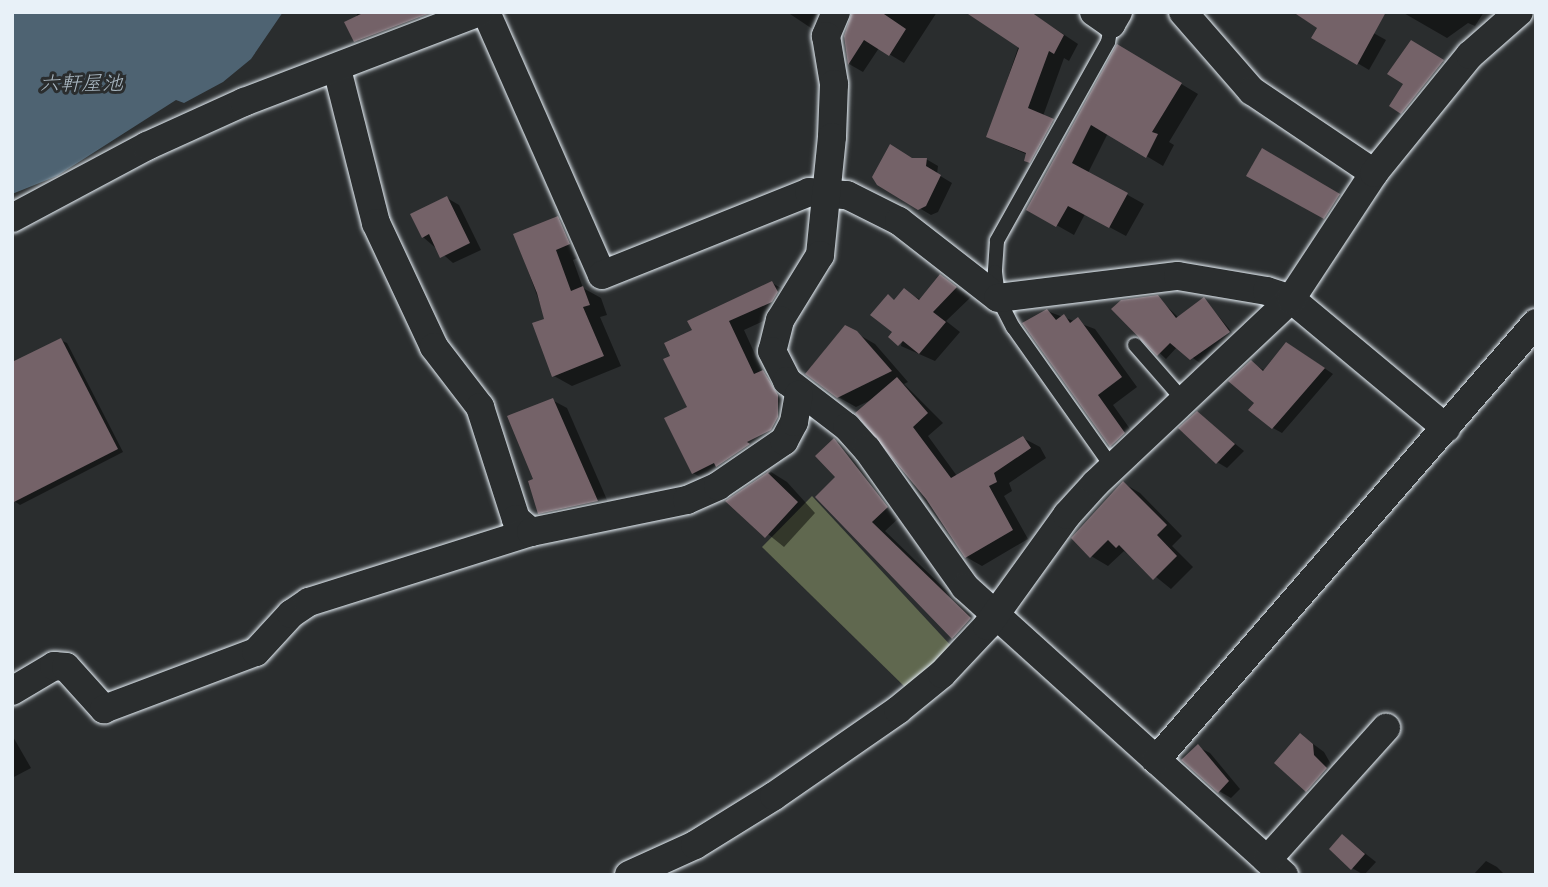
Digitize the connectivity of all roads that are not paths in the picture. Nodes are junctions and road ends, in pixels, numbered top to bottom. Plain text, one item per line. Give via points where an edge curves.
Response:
1 (480, 12) edge
2 (486, 12) edge
3 (836, 12) edge
4 (1183, 12) edge
5 (1520, 12) edge
6 (1108, 16) edge
7 (337, 69) junction
8 (1374, 173) junction
9 (827, 192) junction
10 (12, 218) edge
11 (998, 298) junction
12 (1291, 299) junction
13 (1536, 323) edge
14 (1135, 345) dead end
15 (799, 394) junction
16 (1184, 401) junction
17 (1446, 428) junction
18 (1113, 468) junction
19 (531, 532) junction
20 (996, 610) junction
21 (12, 691) edge
22 (1386, 728) dead end
23 (1156, 760) junction
24 (1275, 867) edge
25 (629, 875) edge

1 - 7 street
2 - 9 street via 602,275 809,192
3 - 9 street via 826,36 834,84
4 - 8 street via 1252,91
5 - 8 street via 1470,55
6 - 11 lane via 1108,42 997,241
7 - 10 street via 244,102 147,146
7 - 19 street via 376,223 434,347 480,407 516,519
8 - 12 street
9 - 11 street via 847,195 899,221
9 - 15 street via 820,254 780,320 772,351
11 - 12 street via 1178,276 1267,290
11 - 18 lane via 1041,368
12 - 16 street
12 - 17 street
13 - 17 street
14 - 16 lane
15 - 19 street via 794,422 783,441 718,486 687,500
15 - 20 street via 847,427 965,586
16 - 18 street
17 - 23 street
18 - 20 street via 1067,515
19 - 21 street via 309,602 291,614 256,652 104,709 66,667 54,666
20 - 23 street
20 - 25 street via 942,674 898,710 695,845
22 - 24 street
23 - 24 street

